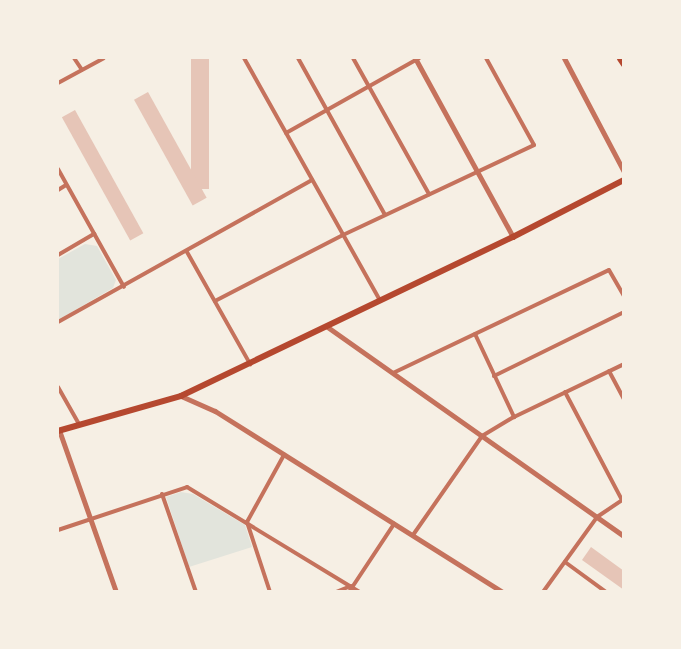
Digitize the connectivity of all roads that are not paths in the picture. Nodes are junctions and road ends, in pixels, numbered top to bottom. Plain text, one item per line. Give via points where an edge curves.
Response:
1 (74, 58) edge
2 (104, 58) edge
3 (244, 58) edge
4 (298, 58) edge
5 (353, 58) edge
6 (417, 58) edge
7 (486, 58) edge
8 (564, 58) edge
9 (620, 58) edge
10 (624, 64) edge
11 (82, 70) junction
12 (58, 83) edge
13 (369, 86) junction
14 (327, 110) junction
15 (286, 134) junction
16 (58, 169) edge
17 (478, 171) junction
18 (624, 172) edge
19 (312, 180) junction
20 (624, 180) edge
21 (66, 185) junction
22 (58, 190) edge
23 (429, 194) junction
24 (385, 215) junction
25 (94, 234) junction
26 (343, 235) junction
27 (513, 237) junction
28 (187, 252) junction
29 (58, 255) edge
30 (124, 287) junction
31 (624, 296) edge
32 (380, 300) junction
33 (215, 301) junction
34 (624, 312) edge
35 (58, 322) edge
36 (326, 326) junction
37 (475, 334) junction
38 (624, 364) edge
39 (251, 365) junction
40 (609, 371) junction
41 (393, 373) junction
42 (494, 376) junction
43 (58, 388) edge
44 (565, 392) junction
45 (181, 396) junction
46 (624, 399) edge
47 (514, 417) junction
48 (79, 424) junction
49 (58, 430) edge
50 (482, 436) junction
51 (284, 455) junction
52 (162, 494) junction
53 (623, 500) edge
54 (596, 517) junction
55 (91, 519) junction
56 (247, 522) junction
57 (394, 524) junction
58 (58, 530) edge
59 (413, 535) junction
60 (624, 536) edge
61 (565, 562) junction
62 (351, 586) junction
63 (116, 592) edge
64 (196, 592) edge
65 (270, 592) edge
66 (336, 592) edge
67 (349, 592) edge
68 (360, 592) edge
69 (502, 592) edge
70 (543, 592) edge
71 (606, 592) edge

1 - 11 street
2 - 11 street
3 - 15 street
4 - 14 street
5 - 13 street
6 - 13 street
6 - 17 street
7 - 17 street via 534,145
8 - 18 street
9 - 10 highway
11 - 12 street
13 - 14 street
13 - 23 street
14 - 15 street
14 - 24 street
15 - 19 street
16 - 21 street
17 - 23 street
17 - 27 street
19 - 26 street
19 - 28 street
20 - 27 main road
21 - 22 street
21 - 25 street
23 - 24 street
24 - 26 street
25 - 29 street
25 - 30 street
26 - 32 street
26 - 33 street
27 - 32 main road
28 - 30 street
28 - 33 street
30 - 35 street
31 - 37 street via 610,270
32 - 36 main road
33 - 39 street
34 - 42 street
36 - 39 main road
36 - 41 street
37 - 41 street
37 - 42 street
38 - 40 street
39 - 45 main road
40 - 44 street
40 - 46 street
41 - 50 street
42 - 47 street
43 - 48 street
44 - 47 street
44 - 53 street
45 - 48 main road
45 - 51 street via 215,411
47 - 50 street
48 - 49 main road
49 - 55 street
50 - 54 street
50 - 59 street
51 - 56 street
51 - 57 street
52 - 55 street
52 - 56 street via 187,487
52 - 64 street
53 - 54 street
54 - 60 street
54 - 61 street
55 - 58 street
55 - 63 street
56 - 62 street
56 - 65 street
57 - 59 street
57 - 62 street
59 - 69 street
61 - 70 street
61 - 71 street
62 - 66 street
62 - 67 street
62 - 68 street

